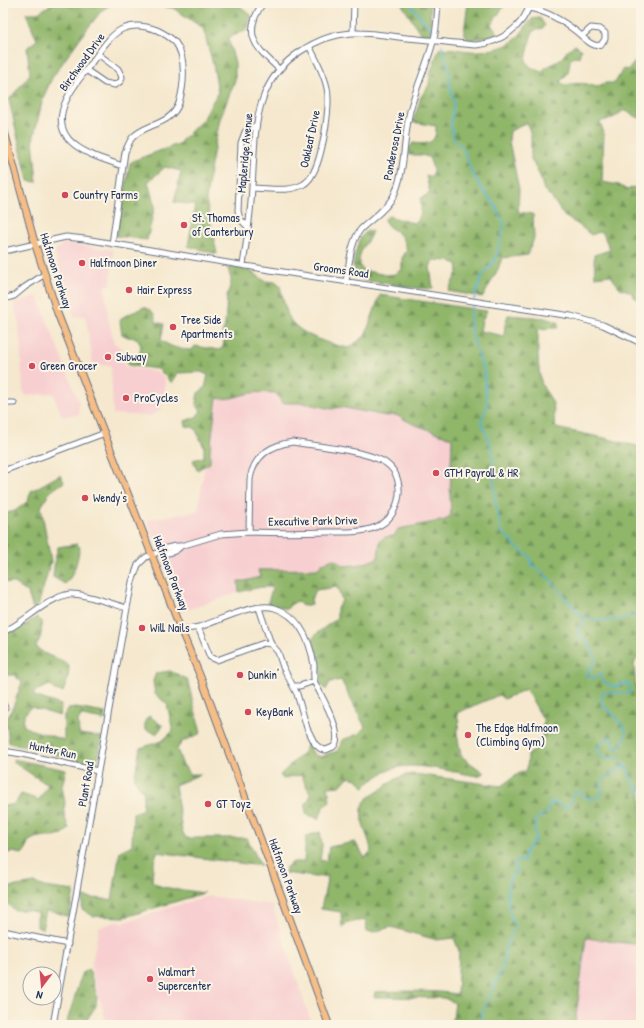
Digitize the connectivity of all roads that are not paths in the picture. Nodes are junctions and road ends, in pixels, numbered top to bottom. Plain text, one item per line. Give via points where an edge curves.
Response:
1 (263, 3) edge
2 (354, 3) edge
3 (438, 3) edge
4 (530, 6) edge
5 (353, 33) junction
6 (582, 36) junction
7 (434, 41) junction
8 (309, 46) junction
9 (98, 54) junction
10 (86, 70) junction
11 (279, 70) junction
12 (256, 125) junction
13 (3, 126) edge
14 (123, 166) junction
15 (252, 188) junction
16 (248, 227) junction
17 (35, 244) junction
18 (112, 244) junction
19 (3, 250) edge
20 (243, 265) junction
21 (45, 274) junction
22 (346, 281) junction
23 (3, 299) edge
24 (641, 343) edge
25 (14, 403) dead end
26 (3, 404) edge
27 (105, 433) junction
28 (3, 471) edge
29 (249, 532) junction
30 (152, 555) junction
31 (127, 608) junction
32 (259, 608) junction
33 (198, 627) junction
34 (180, 630) junction
35 (3, 632) edge
36 (271, 644) junction
37 (314, 681) junction
38 (293, 686) junction
39 (3, 703) edge
40 (3, 713) edge
41 (3, 751) edge
42 (98, 771) junction
43 (3, 931) edge
44 (68, 944) junction
45 (53, 1025) edge
46 (329, 1025) edge

1 - 11 street via 253,24 253,36 258,49
2 - 5 street
3 - 7 street, Ponderosa Drive
4 - 6 street via 552,16
4 - 7 street, Mapleridge Avenue via 510,32 495,42 476,45
5 - 7 street, Mapleridge Avenue
5 - 8 street, Mapleridge Avenue via 322,40
6 - 6 street via 590,44 601,46 605,32 591,28
7 - 22 street, Ponderosa Drive via 415,92 394,196 357,235
8 - 11 street, Mapleridge Avenue
8 - 15 street, Oakleaf Drive via 321,70 328,94 326,125 317,163 309,180 296,187
9 - 10 street, Birchwood Drive
9 - 10 street via 118,69 121,81 115,85 105,83
9 - 14 street, Birchwood Drive via 118,31 141,25 162,32 174,40 180,51 183,78 176,110 164,121 131,139 125,152
10 - 14 street, Birchwood Drive via 65,102 61,118 63,130 68,139 80,150
11 - 12 street, Mapleridge Avenue via 263,95
12 - 15 street, Mapleridge Avenue
12 - 16 street via 246,132 241,143 238,211 240,219
13 - 17 main road, Halfmoon Parkway
14 - 18 street, Birchwood Drive
15 - 16 street, Mapleridge Avenue
16 - 20 street, Mapleridge Avenue
17 - 18 street, Grooms Road via 66,237
17 - 19 street, Grooms Road
17 - 21 main road, Halfmoon Parkway
18 - 20 street, Grooms Road
20 - 22 street, Grooms Road
21 - 23 street via 14,296
21 - 27 main road, Halfmoon Parkway via 57,312
22 - 24 street, Grooms Road via 572,316 603,325
25 - 26 street
27 - 28 street
27 - 30 main road, Halfmoon Parkway
29 - 29 street, Executive Park Drive via 347,532 377,527 388,519 395,509 399,491 397,478 387,463 370,456 293,442 273,447 261,455 251,472
29 - 30 street, Executive Park Drive via 221,534 164,549
30 - 31 street, Plant Road via 141,562 136,570
30 - 34 main road, Halfmoon Parkway
31 - 35 street via 70,594 52,601 21,623
31 - 42 street, Plant Road
32 - 33 street via 245,610
32 - 36 street
32 - 37 street via 269,607 293,618 311,651
33 - 34 street
33 - 36 street via 210,657 217,660 264,643
34 - 46 main road, Halfmoon Parkway via 203,683
36 - 38 street via 278,652
37 - 38 street
37 - 38 street via 337,733 336,746 326,750 315,744
39 - 40 street
41 - 42 street, Hunter Run
42 - 44 street, Plant Road
43 - 44 street
44 - 45 street, Plant Road

